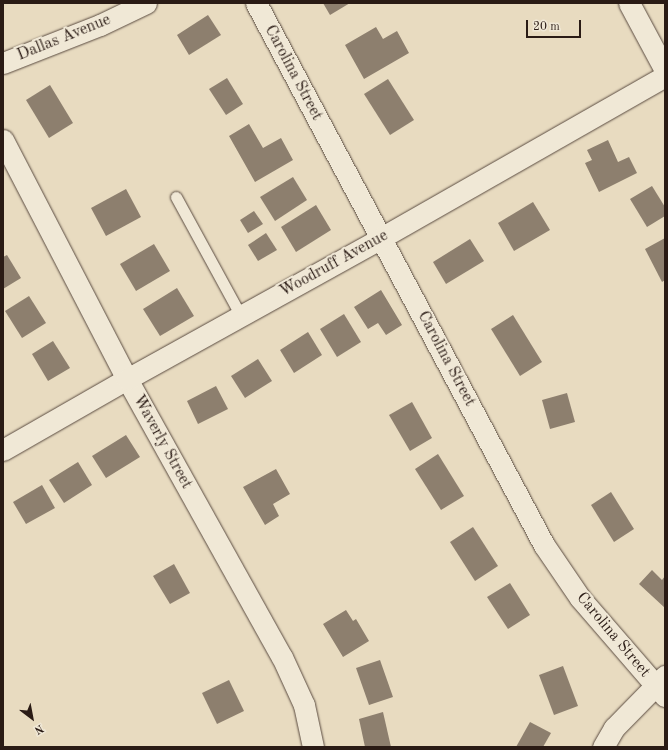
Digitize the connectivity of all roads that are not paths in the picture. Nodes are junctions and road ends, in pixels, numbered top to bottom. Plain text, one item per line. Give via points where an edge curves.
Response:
1 (146, 3) edge
2 (256, 3) edge
3 (629, 3) edge
4 (3, 63) edge
5 (665, 70) edge
6 (665, 76) edge
7 (3, 140) edge
8 (176, 197) dead end
9 (382, 238) junction
10 (240, 316) junction
11 (127, 379) junction
12 (3, 450) edge
13 (662, 685) edge
14 (312, 747) edge
15 (603, 747) edge

1 - 4 street, Dallas Avenue via 100,25
2 - 9 street, Carolina Street
3 - 5 street
6 - 9 street, Woodruff Avenue
7 - 11 street, Waverly Street
8 - 10 lane
9 - 10 street, Woodruff Avenue
9 - 13 street, Carolina Street via 544,545 580,598
10 - 11 street, Woodruff Avenue
11 - 12 street, Woodruff Avenue
11 - 14 street, Waverly Street via 282,657 304,705
13 - 15 street via 614,728

